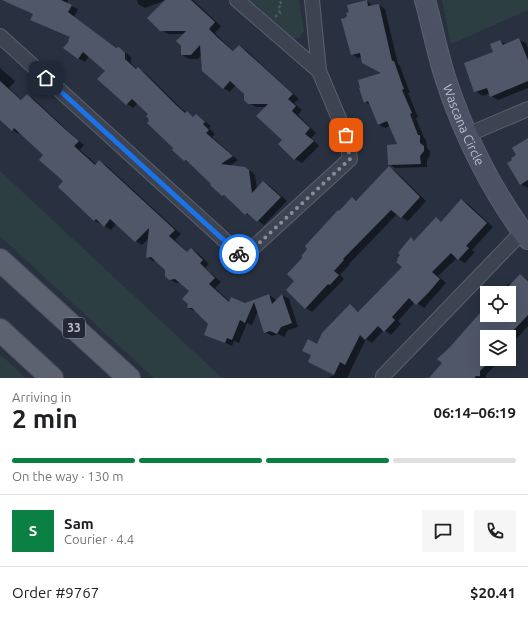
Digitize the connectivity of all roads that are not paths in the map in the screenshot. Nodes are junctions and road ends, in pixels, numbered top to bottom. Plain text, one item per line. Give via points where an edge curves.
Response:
1 (237, 0) edge
2 (312, 0) edge
3 (426, 0) edge
4 (0, 36) edge
5 (319, 71) junction
6 (528, 109) edge
7 (467, 135) junction
8 (525, 235) edge
9 (0, 260) edge
10 (0, 330) edge
11 (383, 376) dead end
12 (52, 378) edge
13 (129, 378) edge

1 - 5 street
2 - 5 street
3 - 7 street, Wascana Circle via 444,76
4 - 5 street via 243,258 350,159 346,135
6 - 7 street
7 - 8 street, Wascana Circle via 501,199
8 - 11 street
9 - 13 main road, 33
10 - 12 main road

